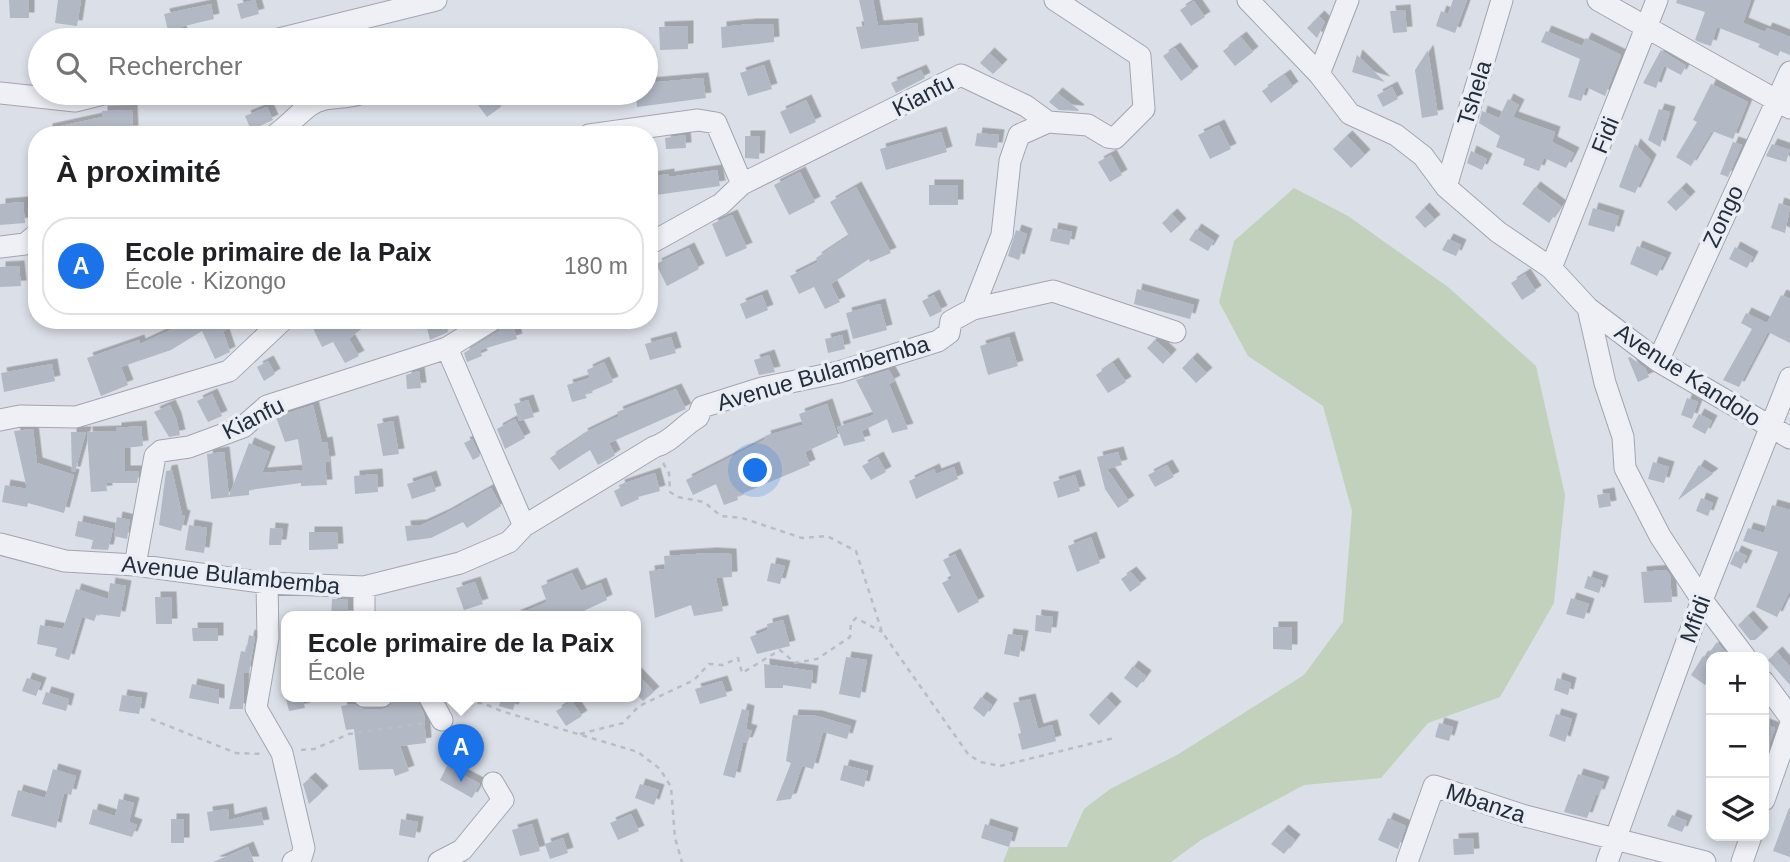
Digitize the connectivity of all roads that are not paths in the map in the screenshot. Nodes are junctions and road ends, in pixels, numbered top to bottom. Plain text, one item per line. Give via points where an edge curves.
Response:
1 (436, 0) edge
2 (1055, 0) edge
3 (1248, 0) edge
4 (1348, 0) edge
5 (1502, 0) edge
6 (1598, 0) edge
7 (1657, 0) edge
8 (323, 28) edge
9 (1647, 30) junction
10 (1790, 72) edge
11 (1319, 75) junction
12 (0, 93) edge
13 (28, 96) edge
14 (310, 105) edge
15 (1783, 105) edge
16 (1048, 122) junction
17 (289, 126) edge
18 (654, 126) edge
19 (741, 184) junction
20 (1446, 187) junction
21 (658, 239) edge
22 (28, 242) edge
23 (0, 247) edge
24 (1550, 268) junction
25 (1588, 308) junction
26 (973, 310) junction
27 (273, 329) edge
28 (478, 329) edge
29 (1175, 332) dead end
30 (447, 348) junction
31 (1657, 360) junction
32 (1790, 378) edge
33 (0, 420) edge
34 (1769, 427) junction
35 (1790, 438) edge
36 (524, 526) junction
37 (0, 544) edge
38 (135, 565) junction
39 (267, 583) junction
40 (364, 587) junction
41 (1702, 600) junction
42 (364, 611) edge
43 (1741, 652) edge
44 (1769, 689) edge
45 (432, 702) edge
46 (1790, 717) edge
47 (442, 720) road end
48 (1790, 726) edge
49 (493, 783) dead end
50 (1769, 786) edge
51 (1616, 840) junction
52 (1749, 841) edge
53 (293, 862) edge
54 (439, 862) edge
55 (1407, 862) edge
56 (1607, 862) edge
57 (1705, 862) edge
58 (1742, 862) edge

1 - 8 street
2 - 16 street via 1140,56 1144,109 1115,138 1088,125
3 - 11 street, Avenue Kandolo
4 - 11 street
5 - 20 street, Tshela
6 - 9 street
7 - 9 street, Fidi
9 - 15 street
9 - 24 street, Fidi
10 - 15 street, Zongo
11 - 20 street, Avenue Kandolo via 1350,114 1396,135 1423,156
12 - 13 street
14 - 17 street
15 - 31 street, Zongo
16 - 19 street, Kianfu via 1026,106 961,75
16 - 26 street via 1019,135 1010,161 1002,235
18 - 19 street via 698,120 716,123
19 - 21 street, Kianfu via 721,204
20 - 24 street, Avenue Kandolo via 1497,232
22 - 23 street
24 - 25 street, Avenue Kandolo
25 - 31 street, Avenue Kandolo
25 - 41 street via 1623,437 1625,468
26 - 29 street, Avenue Bulambemba via 1053,290
26 - 36 street, Avenue Bulambemba via 951,321 949,332 939,341 702,407 698,417 676,436
27 - 33 street via 229,371 76,417
28 - 30 street, Kianfu
30 - 36 street
30 - 38 street, Kianfu via 267,406 243,426 155,456
31 - 34 street, Avenue Kandolo
32 - 34 street, Mfidi
34 - 35 street, Avenue Kandolo
34 - 41 street, Mfidi
36 - 40 street, Avenue Bulambemba via 509,542 460,563
37 - 38 street, Avenue Bulambemba via 65,561
38 - 39 street, Avenue Bulambemba
39 - 40 street, Avenue Bulambemba
39 - 53 street via 268,638 256,708 282,753 304,848 301,858
40 - 42 street
41 - 43 street
41 - 51 street, Mfidi
44 - 46 street
45 - 47 street
48 - 50 street
49 - 54 street via 503,800 462,850
51 - 55 street, Mbanza via 1434,786
51 - 56 street, Mfidi
51 - 57 street
52 - 58 street

